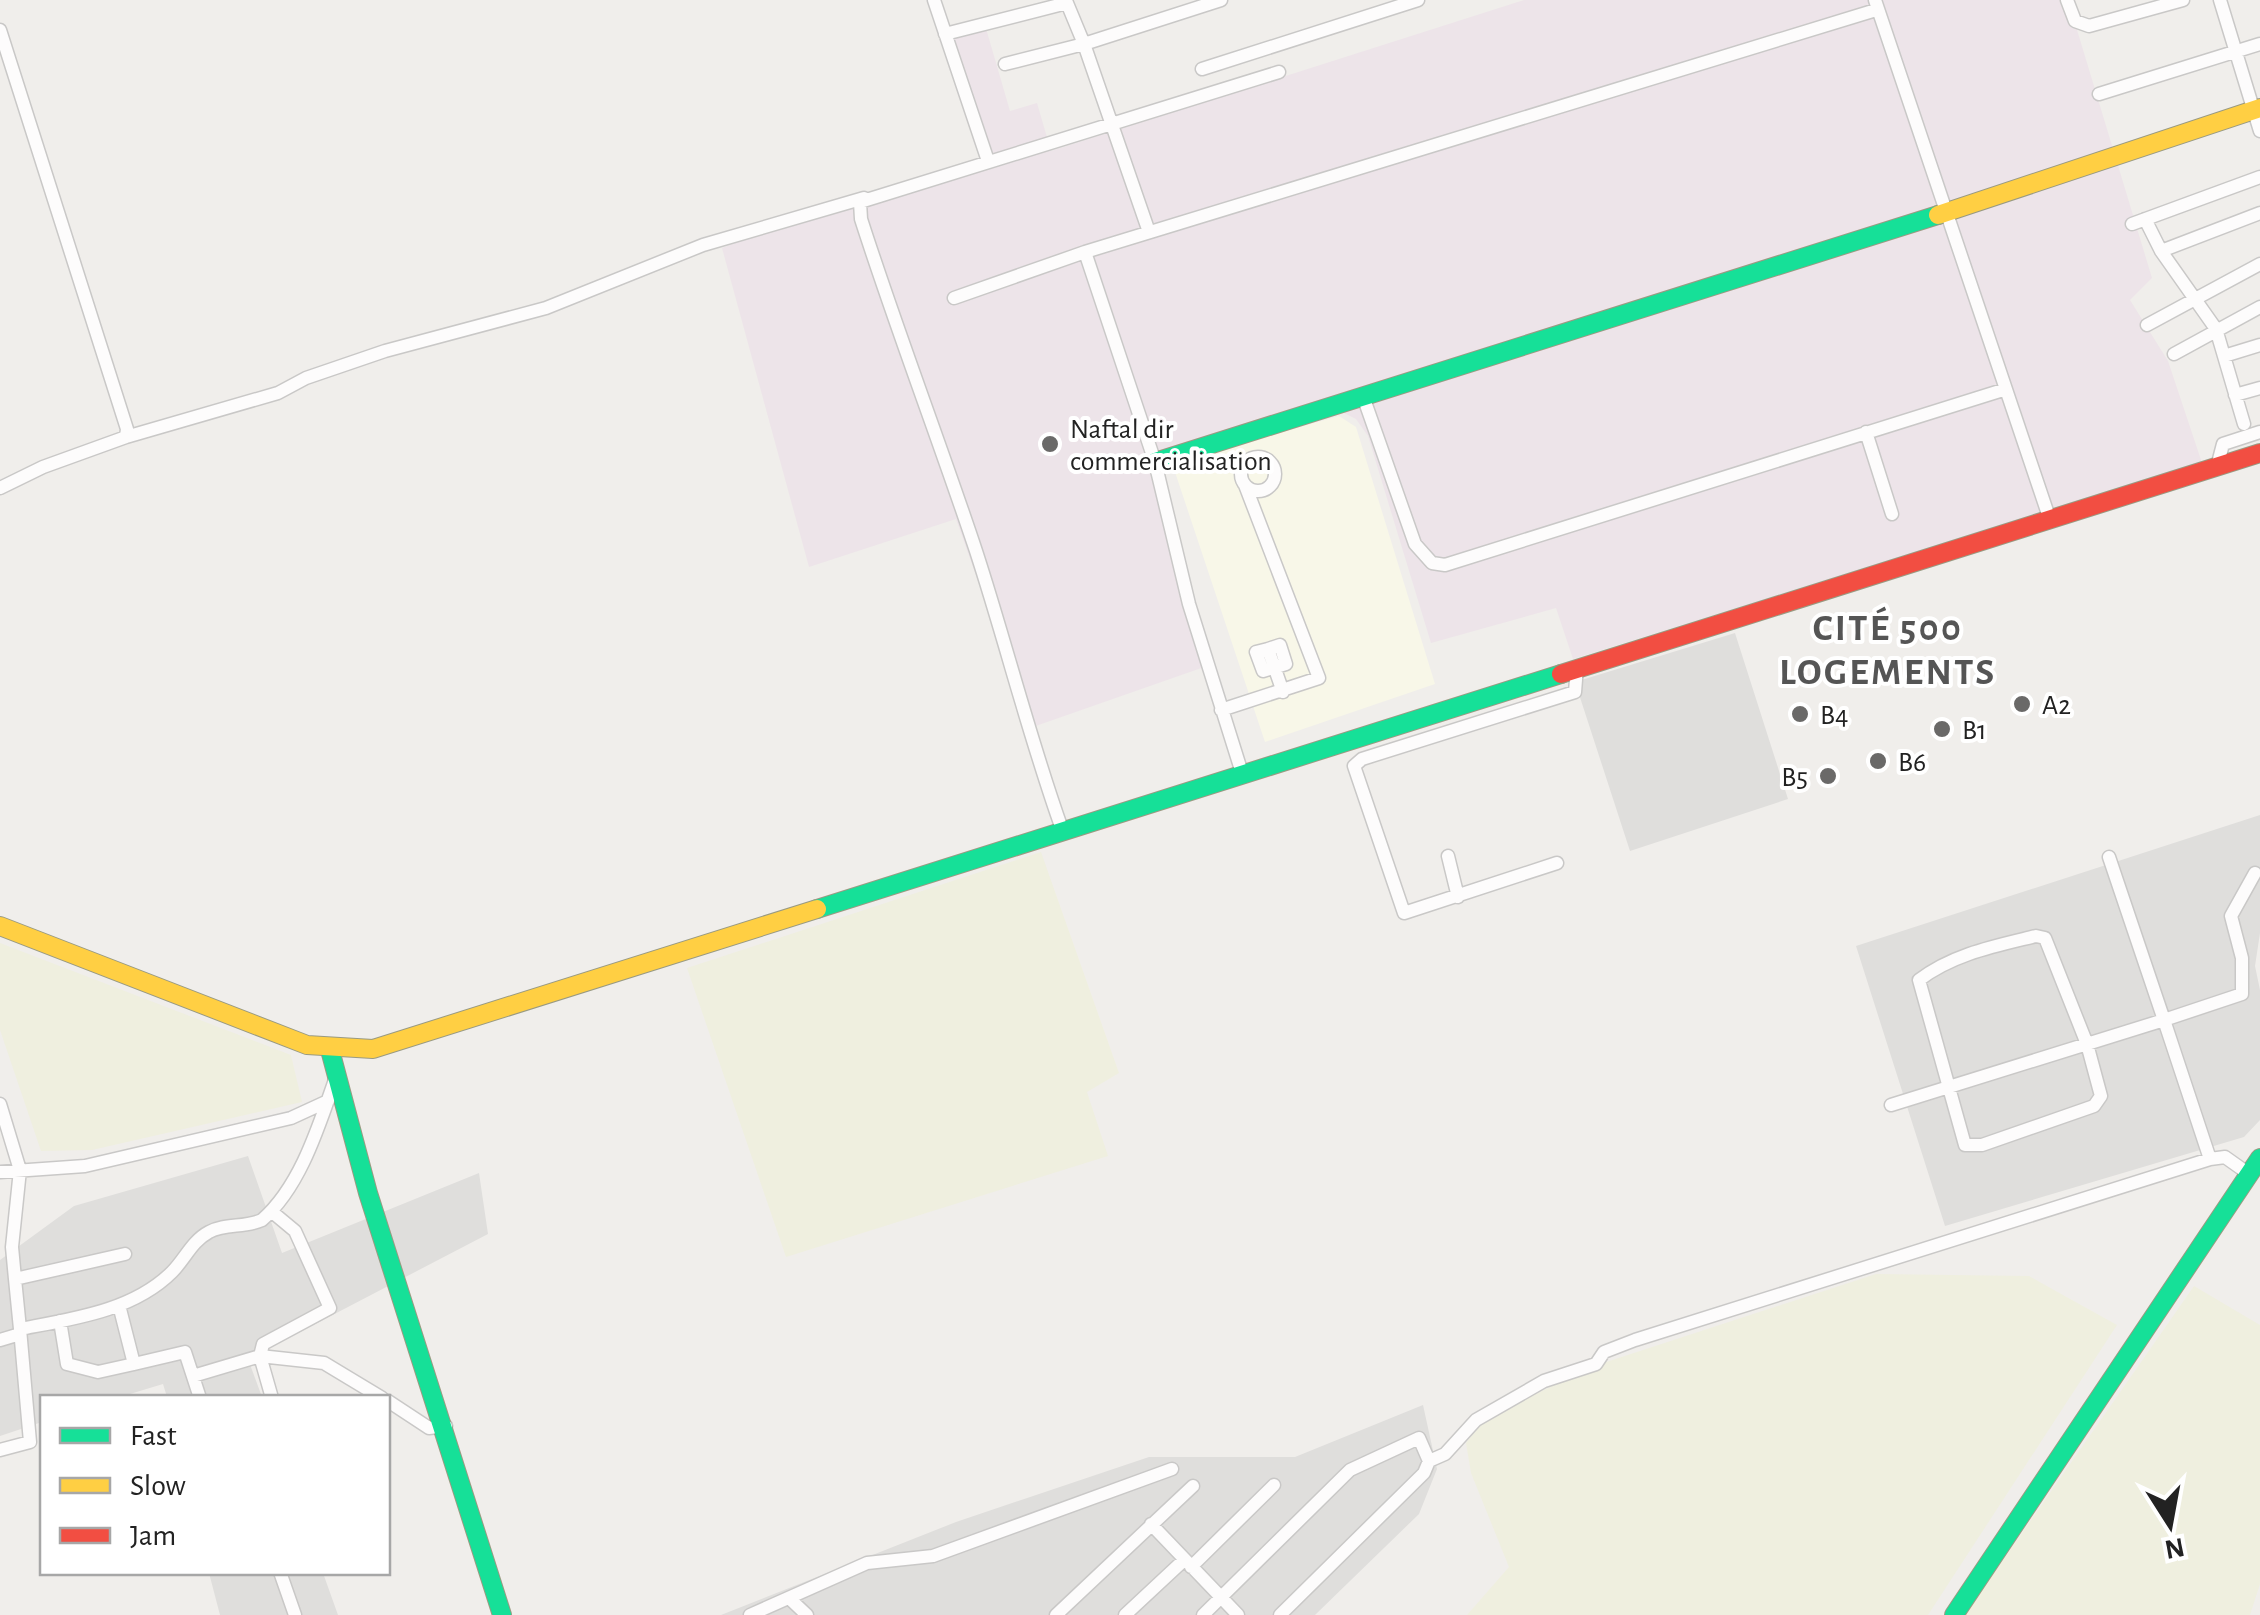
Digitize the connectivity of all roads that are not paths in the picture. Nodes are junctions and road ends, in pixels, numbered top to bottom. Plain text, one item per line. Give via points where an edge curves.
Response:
1 (934, 0) edge
2 (1221, 0) edge
3 (1418, 0) edge
4 (2067, 0) edge
5 (2182, 0) edge
6 (2220, 0) edge
7 (1040, 4) edge
8 (1876, 5) edge
9 (0, 30) edge
10 (946, 34) junction
11 (1084, 44) junction
12 (2260, 44) edge
13 (2235, 49) junction
14 (1005, 64) dead end
15 (1202, 69) dead end
16 (1279, 72) dead end
17 (2100, 94) dead end
18 (2257, 109) edge
19 (1112, 125) junction
20 (2260, 132) edge
21 (988, 161) junction
22 (2260, 176) edge
23 (864, 198) junction
24 (1945, 213) junction
25 (2260, 213) edge
26 (1150, 232) junction
27 (2161, 251) junction
28 (1086, 252) junction
29 (2260, 264) edge
30 (954, 298) dead end
31 (2194, 298) junction
32 (2260, 308) edge
33 (2147, 325) dead end
34 (2216, 329) junction
35 (2260, 345) edge
36 (2174, 354) dead end
37 (2224, 356) junction
38 (2260, 388) edge
39 (2003, 390) junction
40 (2235, 395) junction
41 (1364, 399) junction
42 (2251, 430) edge
43 (1866, 432) junction
44 (126, 438) junction
45 (2259, 453) edge
46 (1155, 462) junction
47 (2216, 467) junction
48 (1246, 485) dead end
49 (0, 488) edge
50 (1892, 514) dead end
51 (2050, 520) junction
52 (1268, 649) dead end
53 (1577, 667) junction
54 (1283, 692) junction
55 (1221, 710) junction
56 (1242, 772) junction
57 (1062, 828) junction
58 (1448, 856) dead end
59 (2109, 857) dead end
60 (1556, 864) dead end
61 (2255, 873) dead end
62 (1458, 897) junction
63 (0, 926) edge
64 (2164, 1020) junction
65 (2087, 1044) junction
66 (330, 1050) junction
67 (336, 1077) junction
68 (1946, 1088) junction
69 (328, 1101) junction
70 (0, 1104) edge
71 (1891, 1105) dead end
72 (2210, 1159) junction
73 (2255, 1166) edge
74 (20, 1170) junction
75 (0, 1172) edge
76 (271, 1211) junction
77 (124, 1254) dead end
78 (14, 1280) junction
79 (119, 1305) junction
80 (60, 1321) junction
81 (20, 1331) junction
82 (0, 1340) edge
83 (260, 1356) junction
84 (134, 1364) junction
85 (193, 1376) junction
86 (199, 1395) edge
87 (271, 1395) edge
88 (377, 1395) edge
89 (390, 1403) edge
90 (446, 1426) junction
91 (0, 1450) edge
92 (1429, 1461) junction
93 (1172, 1468) dead end
94 (1274, 1485) dead end
95 (1192, 1486) dead end
96 (1151, 1524) junction
97 (1187, 1564) junction
98 (281, 1575) edge
99 (1221, 1597) junction
100 (790, 1598) junction
101 (295, 1615) edge
102 (502, 1615) edge
103 (750, 1615) edge
104 (806, 1615) edge
105 (1056, 1615) edge
106 (1125, 1615) edge
107 (1203, 1615) edge
108 (1238, 1615) edge
109 (1280, 1615) edge
110 (1954, 1615) edge

1 - 10 street
2 - 11 street
3 - 15 street
4 - 5 street via 2075,21 2089,26
6 - 13 street
7 - 10 street
7 - 11 street via 1067,3
8 - 24 street
8 - 26 street
9 - 44 street
10 - 21 street
11 - 14 street
11 - 19 street
12 - 13 street
13 - 17 street
13 - 18 street
16 - 19 street
18 - 20 street
18 - 24 main road
19 - 21 street
19 - 26 street
21 - 23 street
22 - 27 street via 2139,222
23 - 44 street via 703,245 546,308 385,351 278,393
23 - 57 street via 861,219
24 - 39 street
24 - 41 main road
25 - 27 street
26 - 28 street
27 - 31 street
28 - 30 street
28 - 46 street
29 - 31 street
31 - 33 street
31 - 34 street
32 - 34 street
34 - 36 street
34 - 37 street
35 - 37 street
37 - 40 street
38 - 40 street
39 - 43 street
39 - 51 street
40 - 42 street
41 - 43 street via 1414,544 1432,563 1445,565
41 - 46 main road
42 - 45 street
42 - 47 street via 2223,444
43 - 50 street
44 - 49 street
45 - 47 main road
46 - 55 street
47 - 51 main road
48 - 54 street via 1319,678
51 - 53 main road
52 - 54 street via 1280,646 1286,664 1275,667
53 - 56 main road
53 - 62 street via 1575,692 1354,766 1400,911
54 - 55 street
55 - 56 street
56 - 57 main road
57 - 66 main road via 373,1049
58 - 62 street
59 - 64 street
60 - 62 street
61 - 64 street via 2231,916 2242,958 2242,994
63 - 66 main road
64 - 65 street
64 - 72 street
65 - 68 street
65 - 68 street via 2101,1088 2094,1106 1982,1145 1965,1145
65 - 68 street via 2044,938 1976,950 1919,980
66 - 67 main road
67 - 69 street
67 - 90 main road via 383,1250
68 - 71 street
69 - 74 street via 291,1118 85,1166
69 - 76 street
70 - 74 street
72 - 73 street
72 - 92 street via 1604,1352 1596,1364 1544,1381 1476,1420 1446,1454
73 - 110 main road
74 - 75 street
74 - 78 street
76 - 79 street via 253,1224 212,1230 171,1273
76 - 83 street via 295,1231 330,1308 263,1344
77 - 78 street
78 - 81 street
79 - 80 street
79 - 84 street
80 - 81 street
80 - 84 street via 66,1364 98,1372
81 - 82 street
81 - 91 street via 30,1442
83 - 85 street
83 - 87 street
83 - 88 street via 324,1362
84 - 85 street via 185,1352
85 - 86 street
89 - 90 street via 429,1428
90 - 102 main road
92 - 99 street via 1419,1438 1350,1470
92 - 109 street
93 - 100 street via 933,1556 867,1563
94 - 97 street
95 - 96 street
96 - 97 street
96 - 105 street
97 - 99 street
97 - 106 street
98 - 101 street
99 - 107 street
99 - 108 street
100 - 103 street
100 - 104 street

